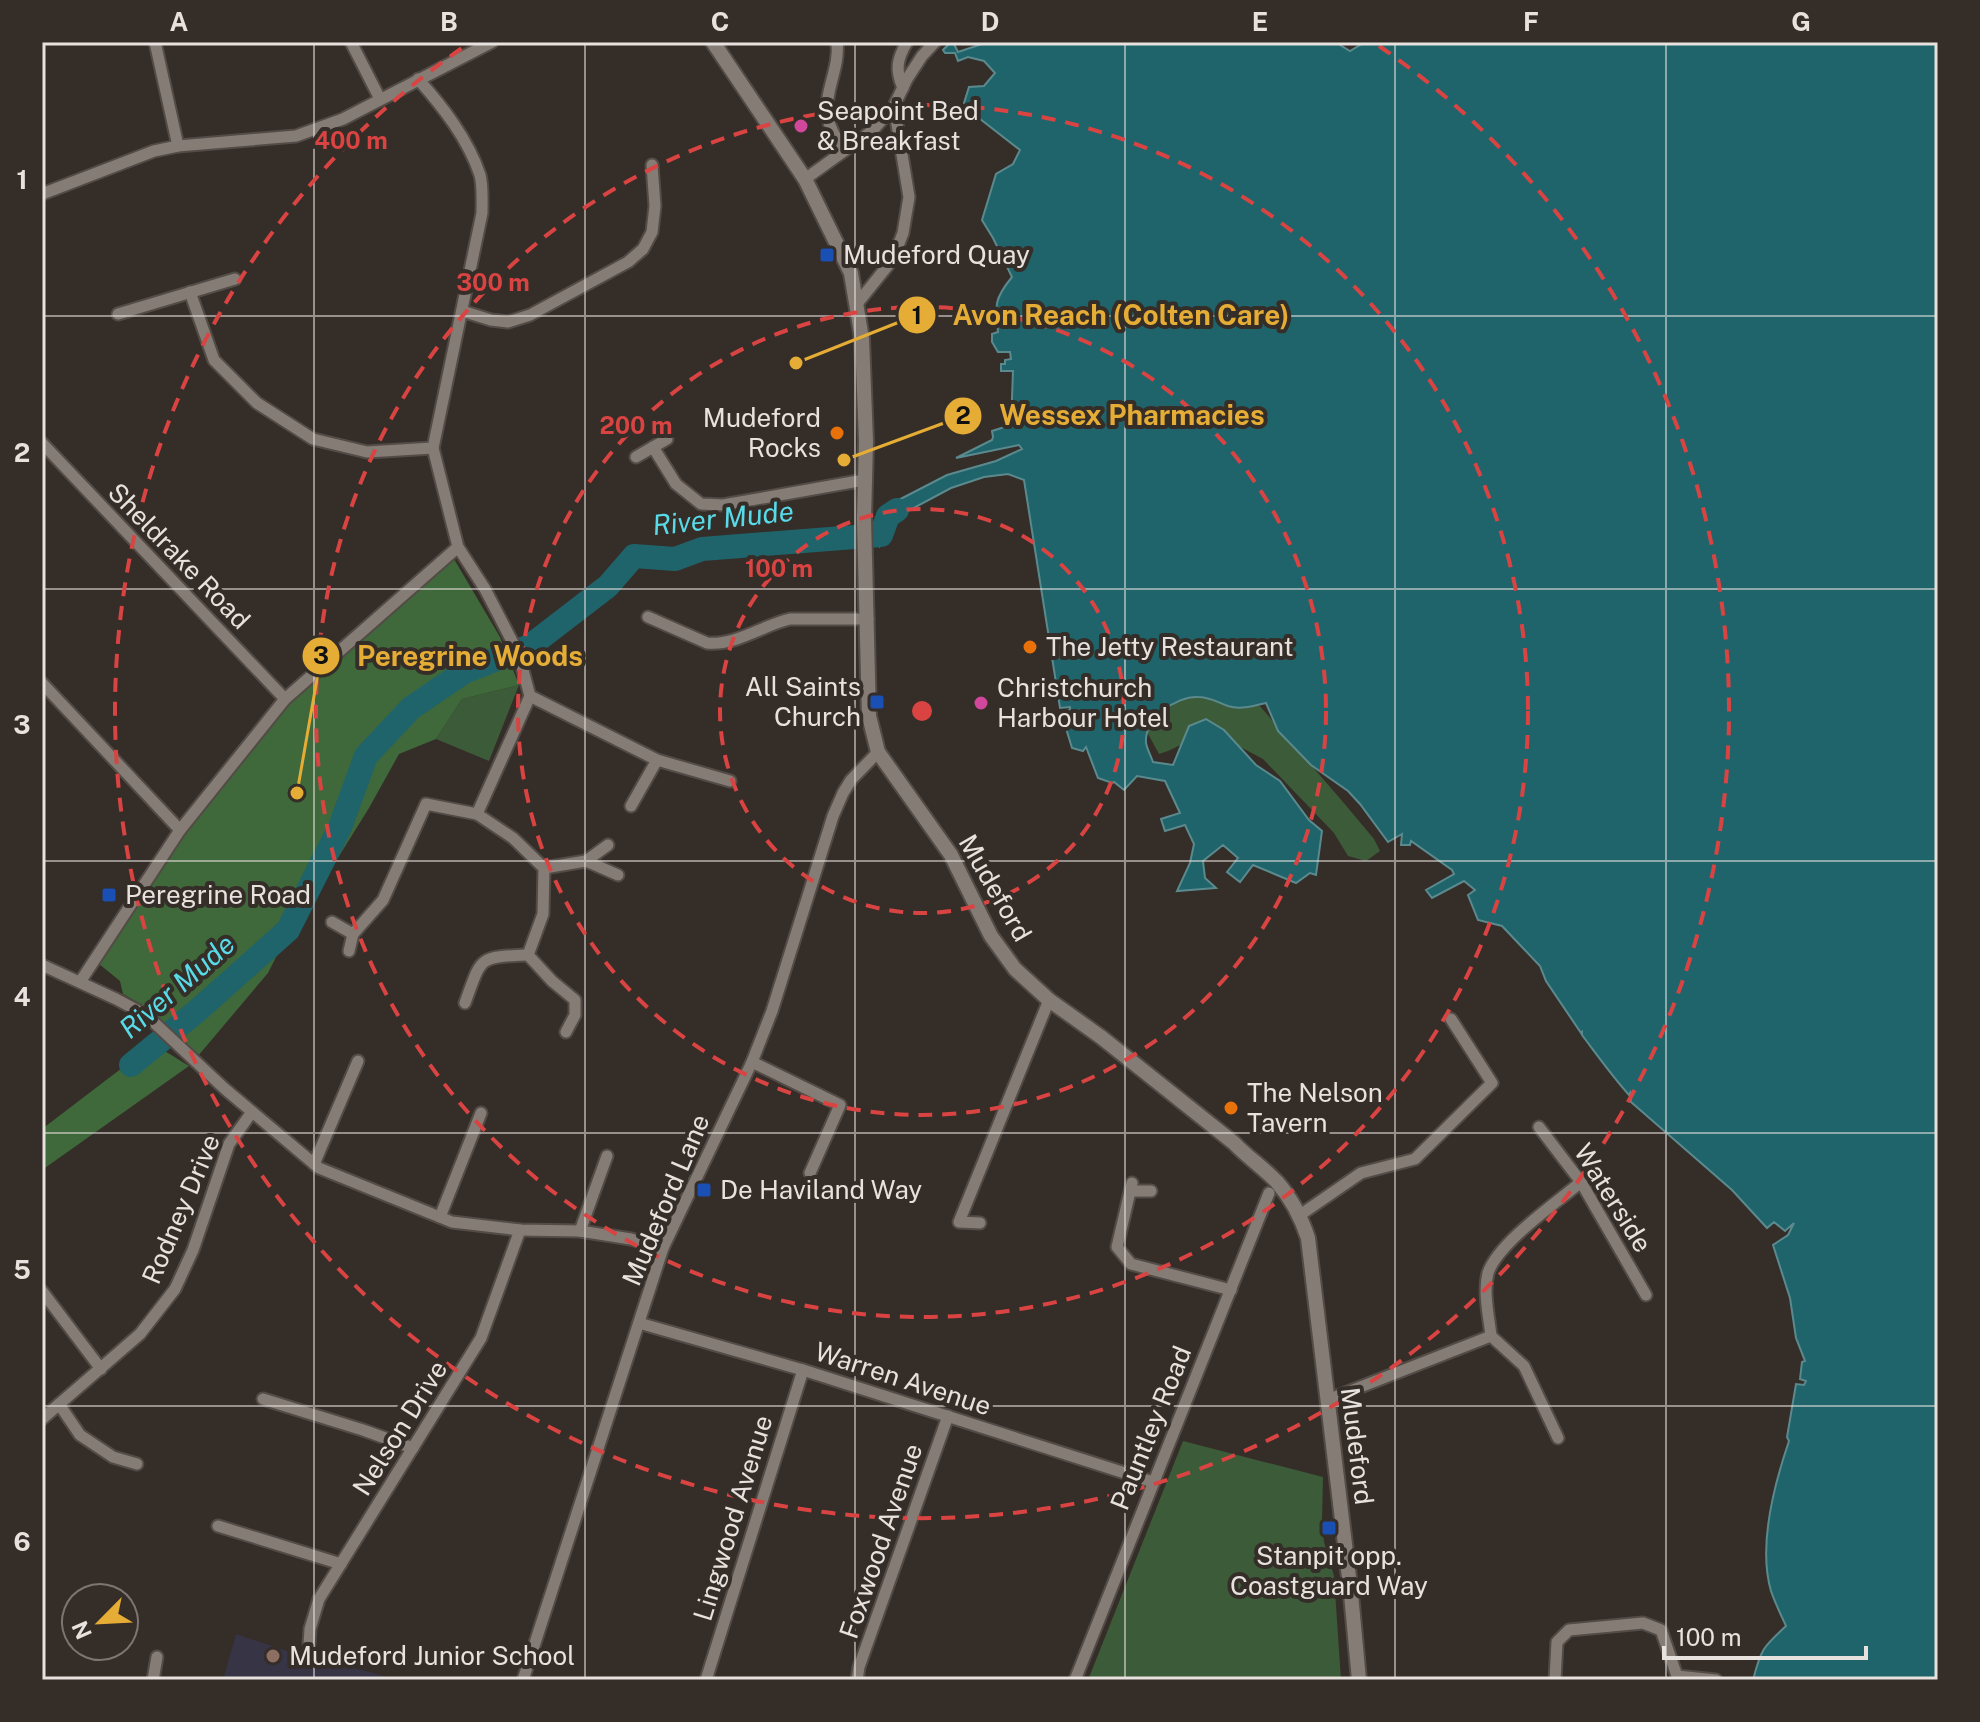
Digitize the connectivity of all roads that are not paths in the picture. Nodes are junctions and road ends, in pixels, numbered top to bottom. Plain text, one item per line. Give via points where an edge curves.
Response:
1 (155, 42) edge
2 (351, 42) edge
3 (492, 42) edge
4 (713, 42) edge
5 (837, 42) edge
6 (907, 42) edge
7 (935, 42) edge
8 (418, 79) junction
9 (903, 88) junction
10 (380, 99) junction
11 (894, 106) junction
12 (178, 146) junction
13 (844, 150) junction
14 (652, 165) dead end
15 (805, 179) junction
16 (42, 194) edge
17 (235, 279) dead end
18 (190, 292) junction
19 (856, 305) junction
20 (462, 311) junction
21 (118, 314) dead end
22 (667, 439) dead end
23 (42, 443) edge
24 (653, 447) junction
25 (433, 448) junction
26 (636, 457) dead end
27 (864, 480) junction
28 (458, 547) junction
29 (648, 617) dead end
30 (868, 619) junction
31 (42, 683) edge
32 (530, 696) junction
33 (285, 699) junction
34 (878, 752) junction
35 (657, 760) junction
36 (730, 781) dead end
37 (631, 806) dead end
38 (477, 814) junction
39 (180, 830) junction
40 (608, 845) dead end
41 (586, 861) junction
42 (544, 868) junction
43 (618, 875) dead end
44 (332, 922) dead end
45 (353, 934) junction
46 (349, 951) dead end
47 (528, 955) junction
48 (42, 965) edge
49 (80, 982) junction
50 (1049, 1000) junction
51 (465, 1003) dead end
52 (1451, 1019) dead end
53 (566, 1032) dead end
54 (358, 1061) dead end
55 (752, 1062) junction
56 (252, 1112) junction
57 (481, 1113) dead end
58 (1539, 1127) dead end
59 (607, 1156) dead end
60 (314, 1164) junction
61 (810, 1173) dead end
62 (1581, 1182) junction
63 (1151, 1191) dead end
64 (1269, 1193) dead end
65 (1300, 1215) junction
66 (440, 1217) junction
67 (980, 1223) dead end
68 (520, 1230) junction
69 (580, 1231) junction
70 (663, 1248) junction
71 (1231, 1290) junction
72 (42, 1291) edge
73 (1646, 1295) dead end
74 (639, 1323) junction
75 (1491, 1336) junction
76 (101, 1369) junction
77 (803, 1370) junction
78 (263, 1399) dead end
79 (1327, 1400) junction
80 (59, 1404) junction
81 (948, 1416) junction
82 (42, 1419) edge
83 (1558, 1438) dead end
84 (413, 1448) junction
85 (137, 1464) dead end
86 (1153, 1482) junction
87 (218, 1526) dead end
88 (341, 1564) junction
89 (309, 1644) dead end
90 (157, 1657) dead end
91 (153, 1680) edge
92 (523, 1680) edge
93 (706, 1680) edge
94 (857, 1680) edge
95 (1075, 1680) edge
96 (1359, 1680) edge
97 (1555, 1680) edge
98 (1716, 1680) edge

1 - 12 street
2 - 10 street
3 - 8 street
4 - 15 street, Mudeford
5 - 13 street via 827,116
6 - 9 street via 897,74
7 - 9 street
8 - 10 street
8 - 20 street via 442,106 481,177 482,213
9 - 11 street
10 - 12 street via 296,136
11 - 13 street via 872,131
11 - 19 street via 909,197 903,233 893,259
12 - 16 street
13 - 15 street
14 - 20 street via 652,232 628,262 508,322
15 - 19 street, Mudeford via 851,273
17 - 18 street
18 - 21 street
18 - 25 street via 214,360 257,403 313,439 367,452
19 - 27 street, Mudeford via 862,339
20 - 25 street
22 - 24 street
23 - 33 street, Sheldrake Road
24 - 26 street
24 - 27 street via 676,484 701,504 723,505
25 - 28 street
27 - 30 street, Mudeford
28 - 32 street via 514,645
28 - 33 street
29 - 30 street via 716,644 790,619
30 - 34 street, Mudeford via 869,716
31 - 39 street
32 - 35 street
32 - 38 street
33 - 39 street
34 - 50 street, Mudeford via 951,855 991,936 1015,969
34 - 55 street, Mudeford Lane via 851,780 833,816
35 - 36 street
35 - 37 street
38 - 42 street
38 - 45 street via 426,804 383,900
39 - 49 street
40 - 41 street
41 - 42 street
41 - 43 street
42 - 47 street via 543,914
44 - 45 street
45 - 46 street
47 - 51 street via 491,956 477,968
47 - 53 street via 575,1000 575,1015
48 - 49 street
49 - 56 street via 146,1015
50 - 65 street, Mudeford via 1234,1143 1275,1180
50 - 67 street via 959,1222
52 - 65 street via 1492,1083 1415,1159 1361,1173
54 - 60 street
55 - 61 street via 840,1105
55 - 70 street, Mudeford Lane
56 - 60 street
56 - 76 street, Rodney Drive via 229,1144 175,1289 140,1334
57 - 66 street
58 - 62 street, Waterside
59 - 69 street
60 - 66 street
62 - 73 street, Waterside
62 - 75 street via 1498,1255 1486,1285
63 - 71 street via 1132,1187 1117,1247 1131,1264
64 - 71 street, Pauntley Road
65 - 79 street, Mudeford via 1308,1238
66 - 68 street
68 - 69 street
68 - 84 street, Nelson Drive via 481,1338
69 - 70 street
70 - 74 street, Mudeford Lane
71 - 86 street, Pauntley Road
72 - 76 street
74 - 77 street, Warren Avenue
74 - 92 street, Mudeford Lane
75 - 79 street
75 - 83 street via 1524,1366
76 - 80 street, Rodney Drive
77 - 81 street, Warren Avenue
77 - 93 street, Lingwood Avenue
78 - 84 street
79 - 96 street, Mudeford
80 - 82 street, Rodney Drive
80 - 85 street via 80,1435 113,1457
81 - 86 street, Warren Avenue
81 - 94 street, Foxwood Avenue
84 - 88 street, Nelson Drive
86 - 95 street, Pauntley Road
87 - 88 street
88 - 89 street, Nelson Drive via 319,1599
90 - 91 street
97 - 98 street via 1557,1642 1569,1630 1643,1623 1661,1630 1677,1676

